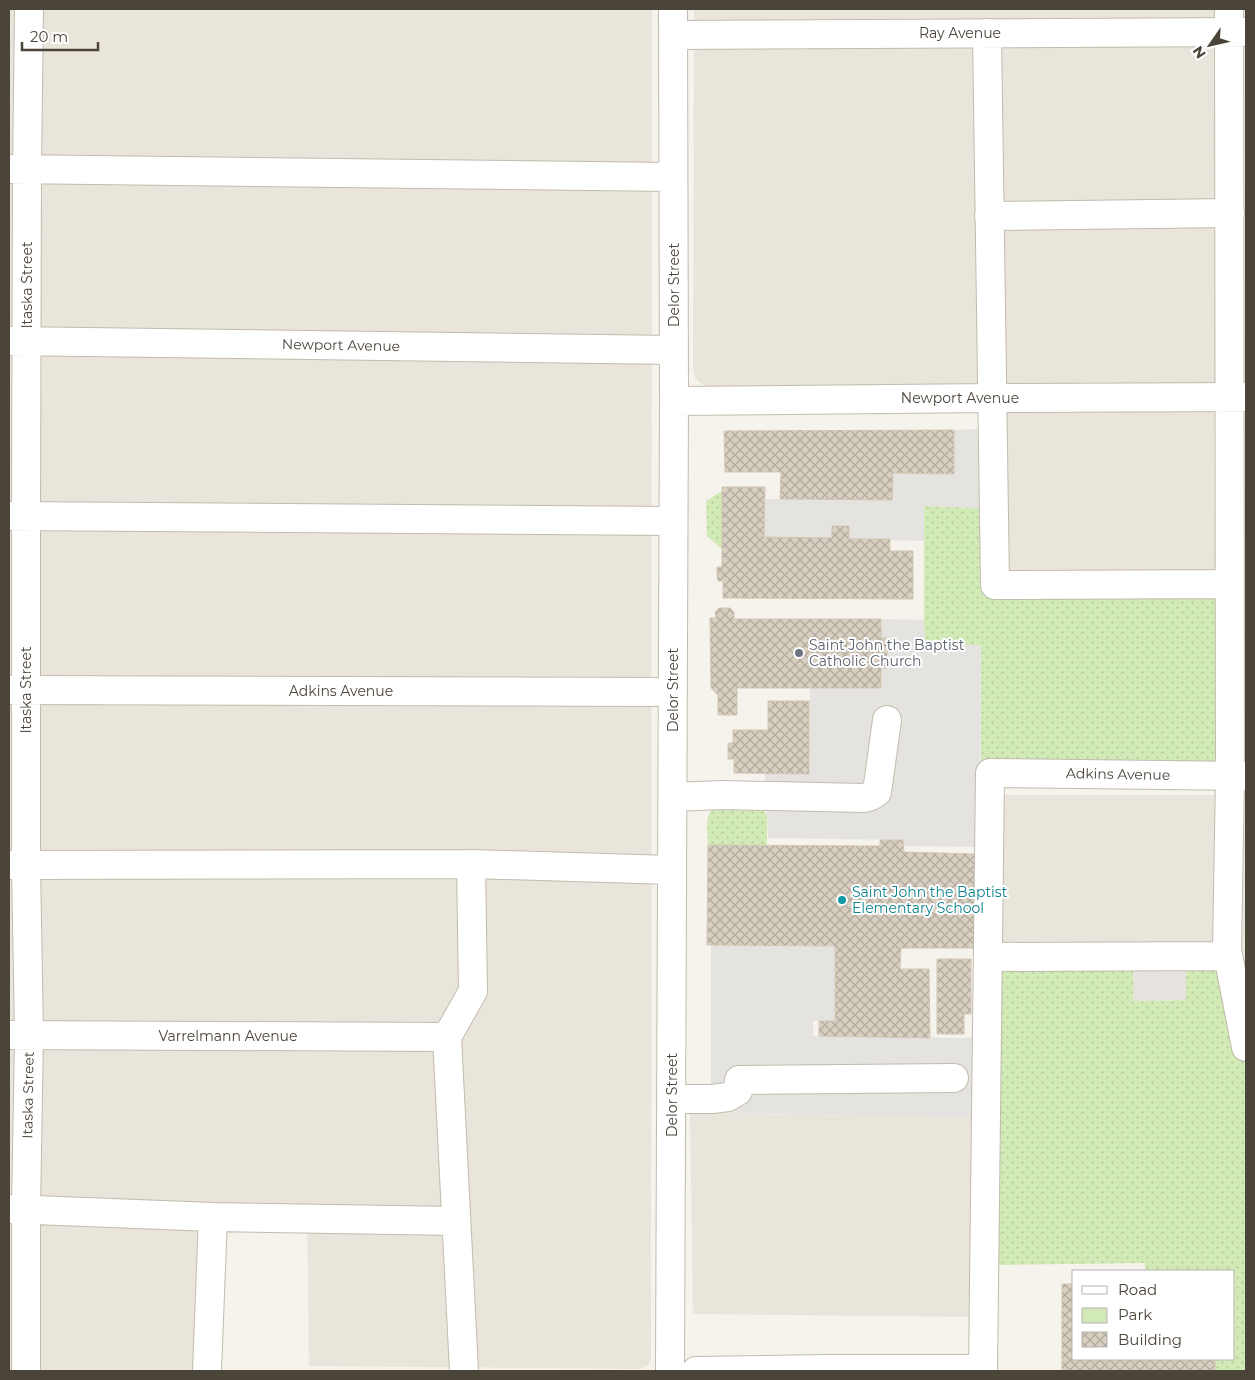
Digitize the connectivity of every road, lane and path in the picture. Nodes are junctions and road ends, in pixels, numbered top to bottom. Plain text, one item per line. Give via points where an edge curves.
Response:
1 (29, 9) edge
2 (673, 22) edge
3 (1235, 24) edge
4 (987, 33) junction
5 (18, 169) edge
6 (673, 177) junction
7 (1230, 213) junction
8 (989, 216) junction
9 (18, 341) edge
10 (674, 350) junction
11 (1238, 397) edge
12 (991, 398) junction
13 (674, 401) junction
14 (17, 516) edge
15 (673, 521) junction
16 (1230, 584) junction
17 (18, 690) edge
18 (673, 692) junction
19 (887, 720) dead end
20 (1238, 776) edge
21 (673, 797) junction
22 (471, 864) junction
23 (18, 865) edge
24 (672, 870) junction
25 (1228, 950) junction
26 (988, 957) junction
27 (19, 1035) edge
28 (447, 1037) junction
29 (1246, 1047) edge
30 (954, 1078) dead end
31 (672, 1099) junction
32 (18, 1209) edge
33 (213, 1216) junction
34 (456, 1221) junction
35 (827, 1370) edge
36 (917, 1370) edge
37 (983, 1370) edge
38 (26, 1371) edge
39 (207, 1371) edge
40 (464, 1371) edge
41 (670, 1371) edge
42 (696, 1371) edge

1 - 5 street, Itaska Street
2 - 4 street, Ray Avenue
2 - 6 street, Delor Street
3 - 4 street, Ray Avenue
3 - 7 street
4 - 8 street
5 - 6 street
5 - 9 street, Itaska Street
6 - 10 street, Delor Street
7 - 8 street
7 - 11 street
8 - 12 street
9 - 10 street, Newport Avenue
9 - 14 street, Itaska Street
10 - 13 street, Delor Street
11 - 12 street, Newport Avenue
11 - 16 street
12 - 13 street, Newport Avenue
12 - 16 street via 995,585
13 - 15 street, Delor Street
14 - 15 street
14 - 17 street, Itaska Street
15 - 18 street, Delor Street
16 - 20 street
17 - 18 street, Adkins Avenue
17 - 23 street, Itaska Street
18 - 21 street, Delor Street
19 - 21 street via 877,792 871,796
20 - 25 street
20 - 26 street, Adkins Avenue via 990,772
21 - 24 street, Delor Street
22 - 23 street
22 - 24 street
22 - 28 street via 474,990
23 - 27 street, Itaska Street
24 - 31 street, Delor Street
25 - 26 street via 1219,956
25 - 29 street
26 - 37 street
27 - 28 street, Varrelmann Avenue
27 - 32 street, Itaska Street
28 - 34 street
30 - 31 street via 738,1080 738,1091 728,1097
31 - 41 street, Delor Street
32 - 33 street
32 - 38 street, Itaska Street
33 - 34 street
33 - 39 street
34 - 40 street
35 - 36 street
35 - 42 street
36 - 37 street

